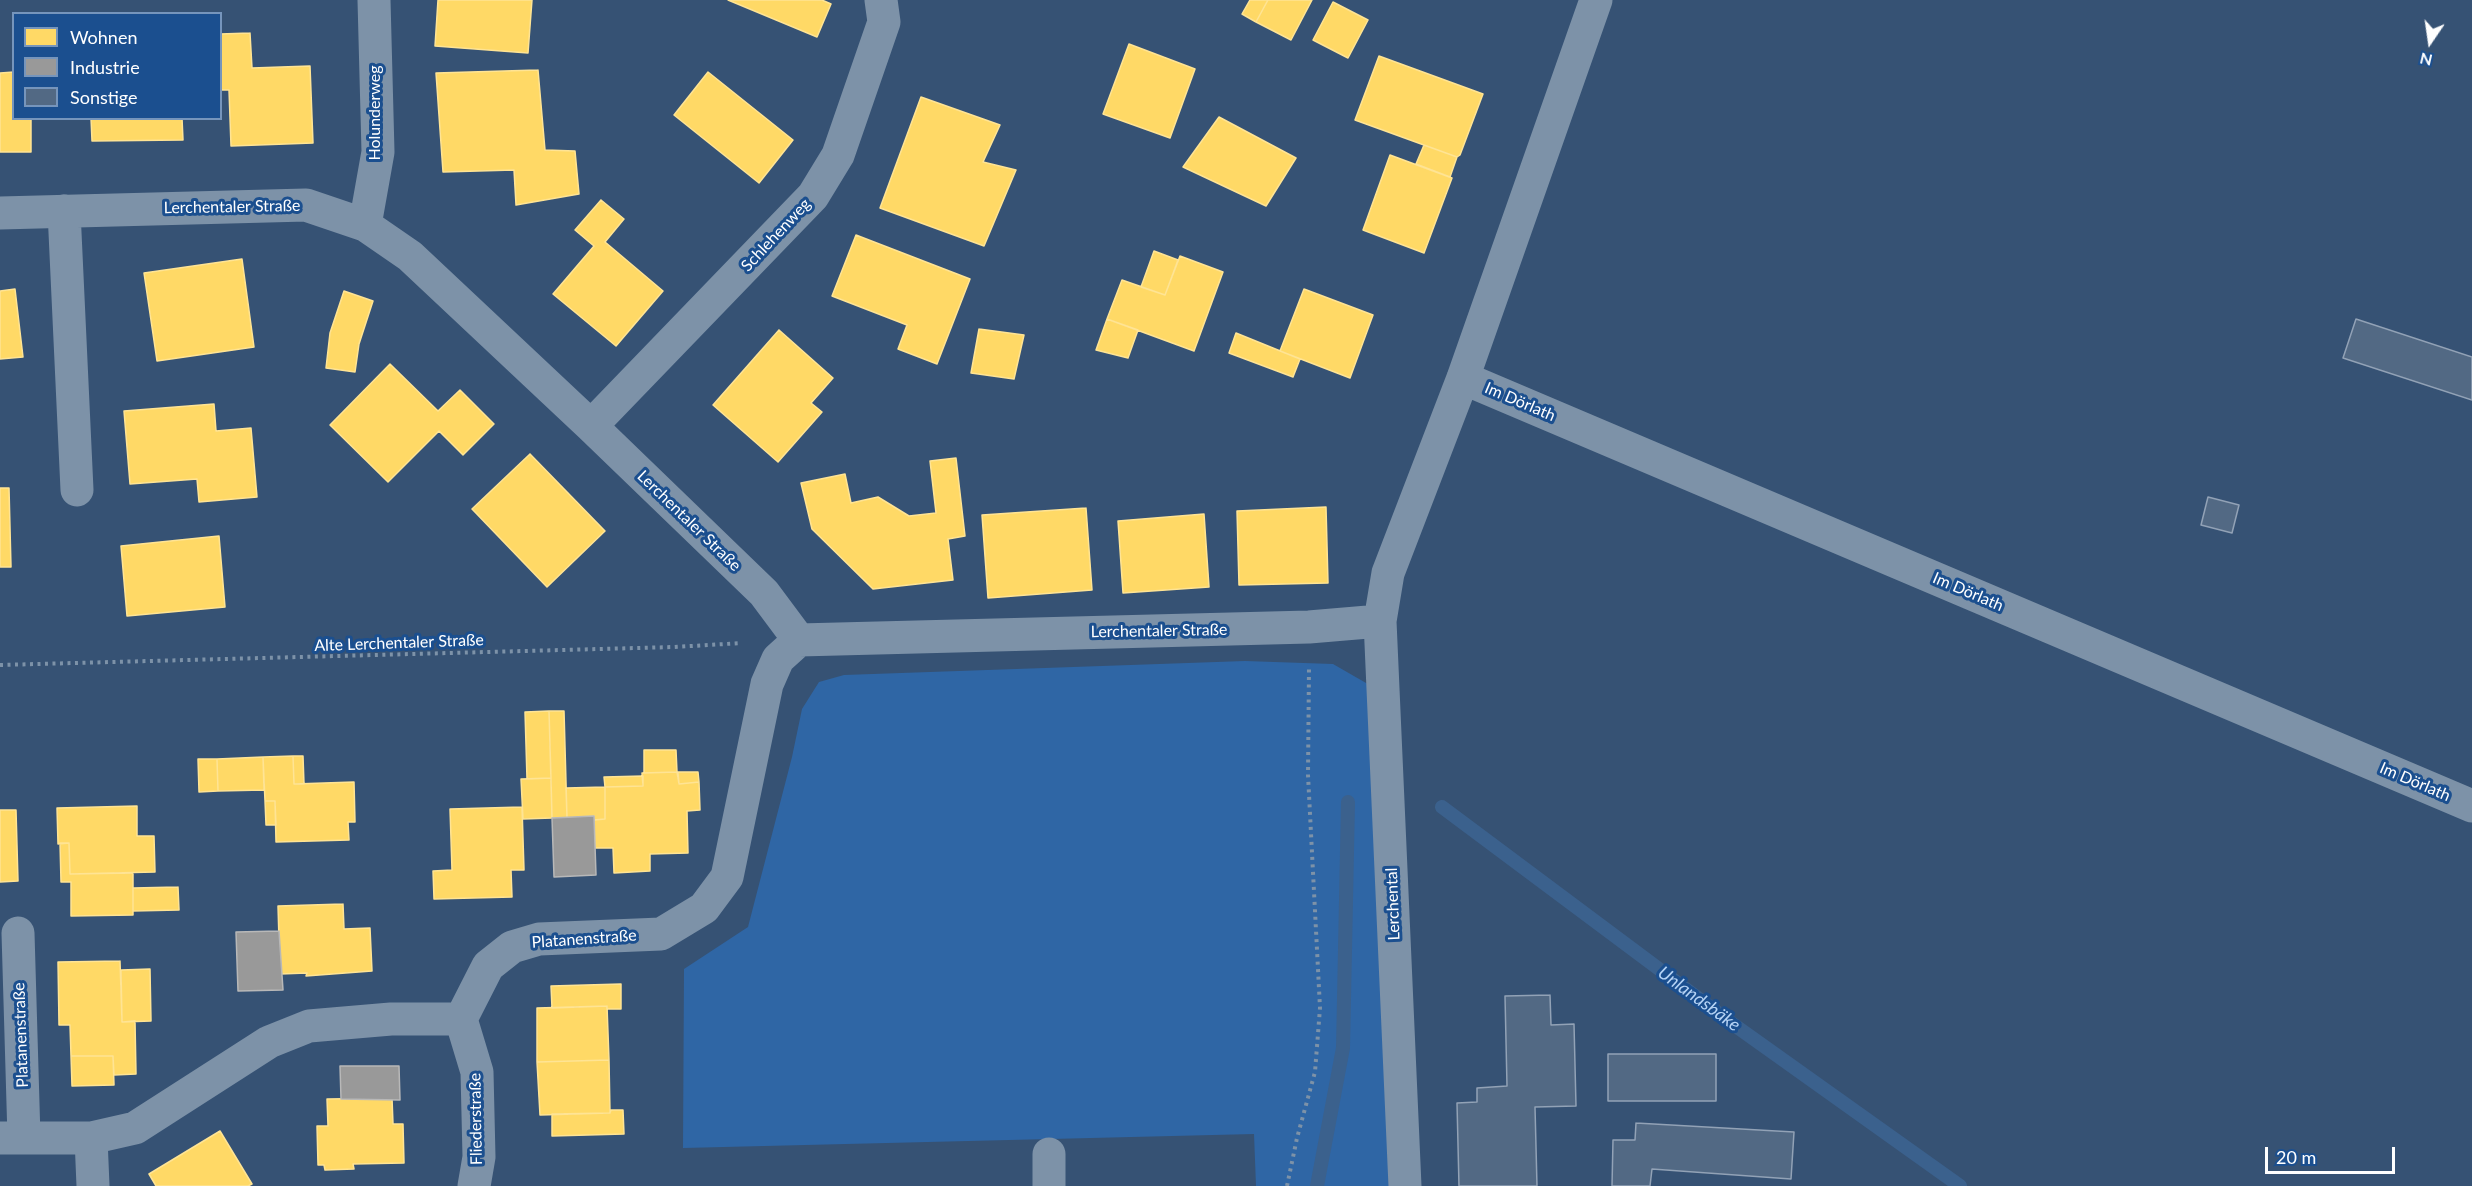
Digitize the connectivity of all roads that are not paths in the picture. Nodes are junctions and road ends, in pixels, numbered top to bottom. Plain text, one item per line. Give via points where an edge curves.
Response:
1 (374, 0) edge
2 (881, 0) edge
3 (1596, 0) edge
4 (64, 212) junction
5 (0, 213) edge
6 (365, 225) junction
7 (1463, 378) junction
8 (591, 426) junction
9 (78, 490) dead end
10 (1380, 621) junction
11 (800, 640) junction
12 (2472, 806) edge
13 (18, 933) dead end
14 (461, 1019) junction
15 (12, 1138) edge
16 (91, 1138) junction
17 (93, 1186) edge
18 (474, 1186) edge
19 (1405, 1186) edge

1 - 6 street, Holunderweg via 378,152
2 - 8 street, Schlehenweg via 884,22 846,133 838,155 813,196
3 - 7 street, Im Dörlath
4 - 5 street, Lerchentaler Straße
4 - 6 street, Lerchentaler Straße via 306,206
4 - 9 street
6 - 8 street, Lerchentaler Straße via 410,256
7 - 10 street, Im Dörlath via 1388,573
7 - 12 street, Im Dörlath
8 - 11 street, Lerchentaler Straße via 764,593
10 - 11 street, Lerchentaler Straße via 1309,627
10 - 19 street, Lerchental
11 - 14 street, Platanenstraße via 778,660 767,684 727,877 704,908 661,933 539,939 512,947 488,966
13 - 15 street, Platanenstraße
14 - 16 street, Platanenstraße via 391,1019 309,1026 269,1042 135,1128
14 - 18 street, Fliederstraße via 477,1072 479,1157
15 - 16 street, Platanenstraße
16 - 17 street

